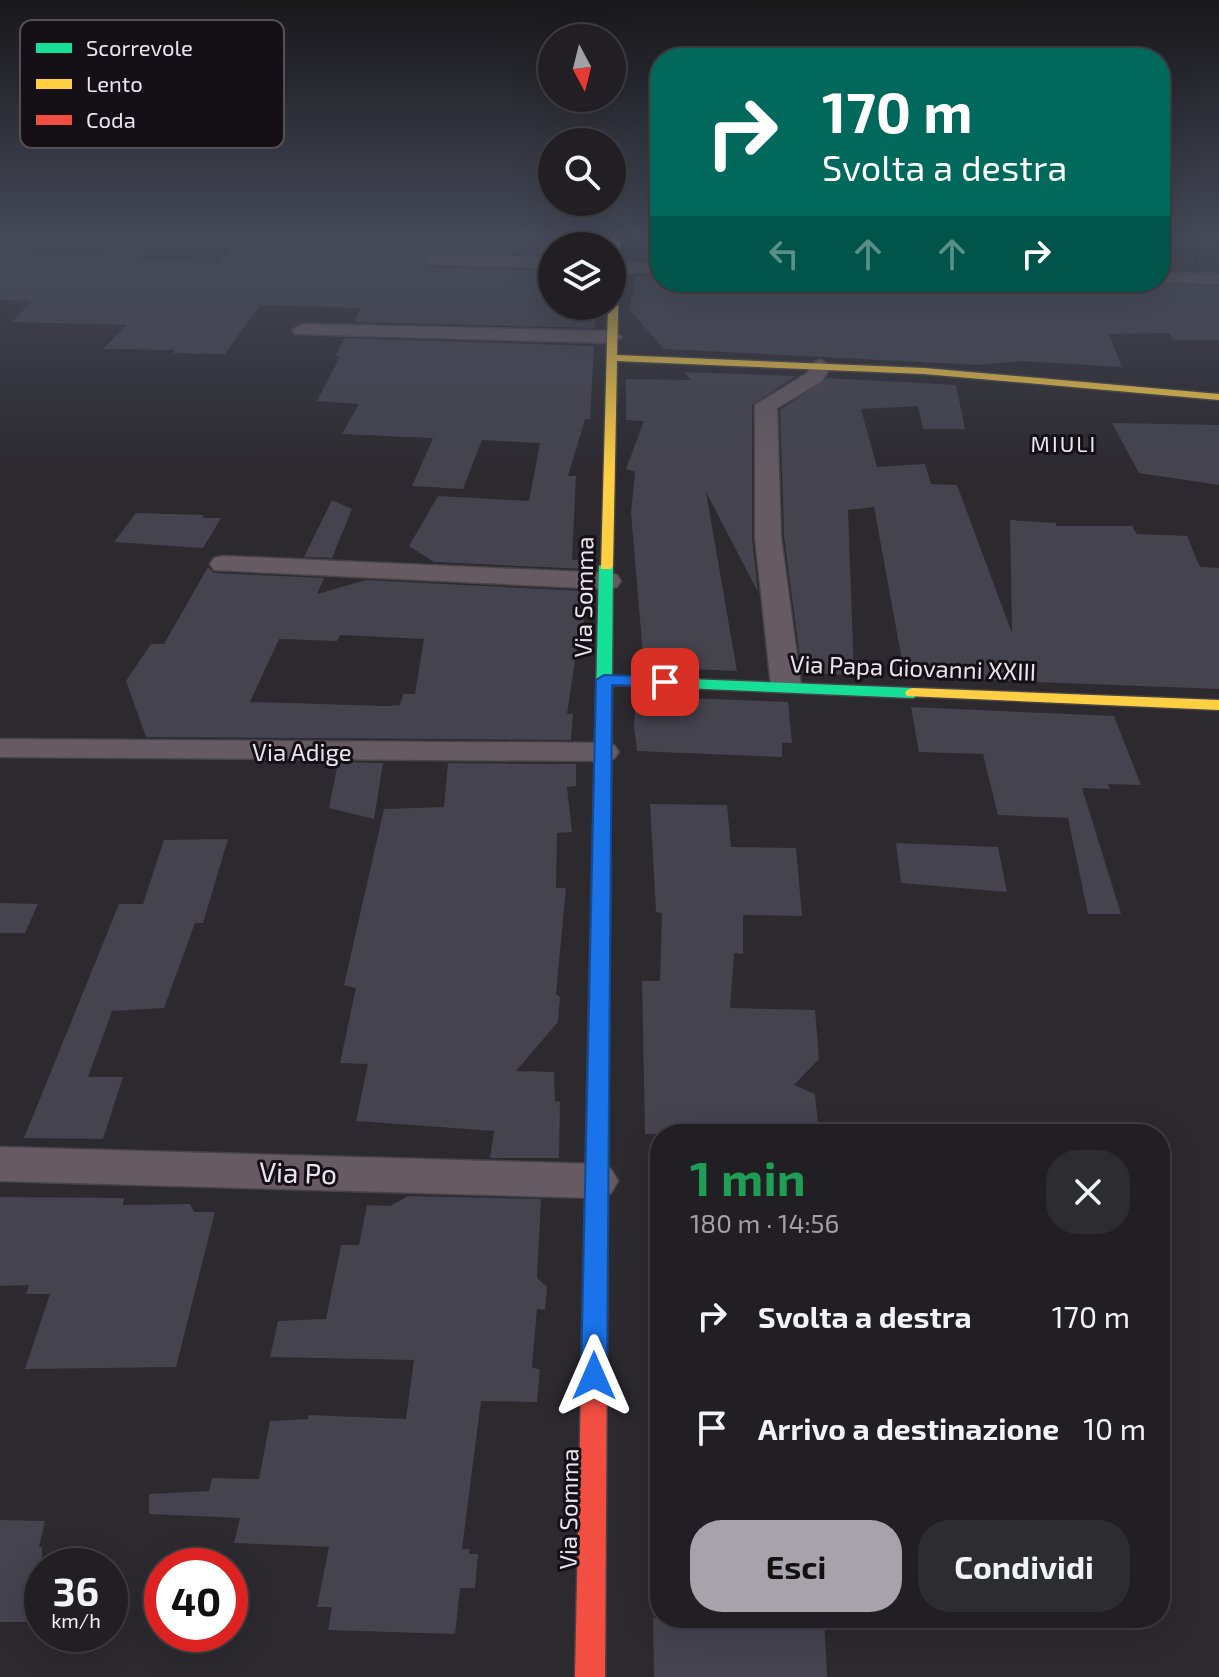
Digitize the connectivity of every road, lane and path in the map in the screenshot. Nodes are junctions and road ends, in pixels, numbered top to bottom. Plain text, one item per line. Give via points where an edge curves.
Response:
1 (612, 320) edge
2 (302, 330) dead end
3 (612, 348) junction
4 (821, 366) junction
5 (1219, 397) edge
6 (223, 564) dead end
7 (608, 581) junction
8 (604, 680) junction
9 (786, 686) junction
10 (1219, 705) edge
11 (0, 748) edge
12 (603, 752) junction
13 (0, 1164) edge
14 (596, 1181) junction
15 (590, 1677) edge

1 - 3 street, Via Somma
2 - 3 street
3 - 4 street
3 - 7 street, Via Somma
4 - 5 street
4 - 9 street via 815,377 766,405 768,537
6 - 7 street
7 - 8 street, Via Somma
8 - 9 street, Via Papa Giovanni XXIII
8 - 12 street, Via Somma
9 - 10 street, Via Papa Giovanni XXIII
11 - 12 street, Via Adige
12 - 14 street, Via Somma
13 - 14 street, Via Po
14 - 15 street, Via Somma

